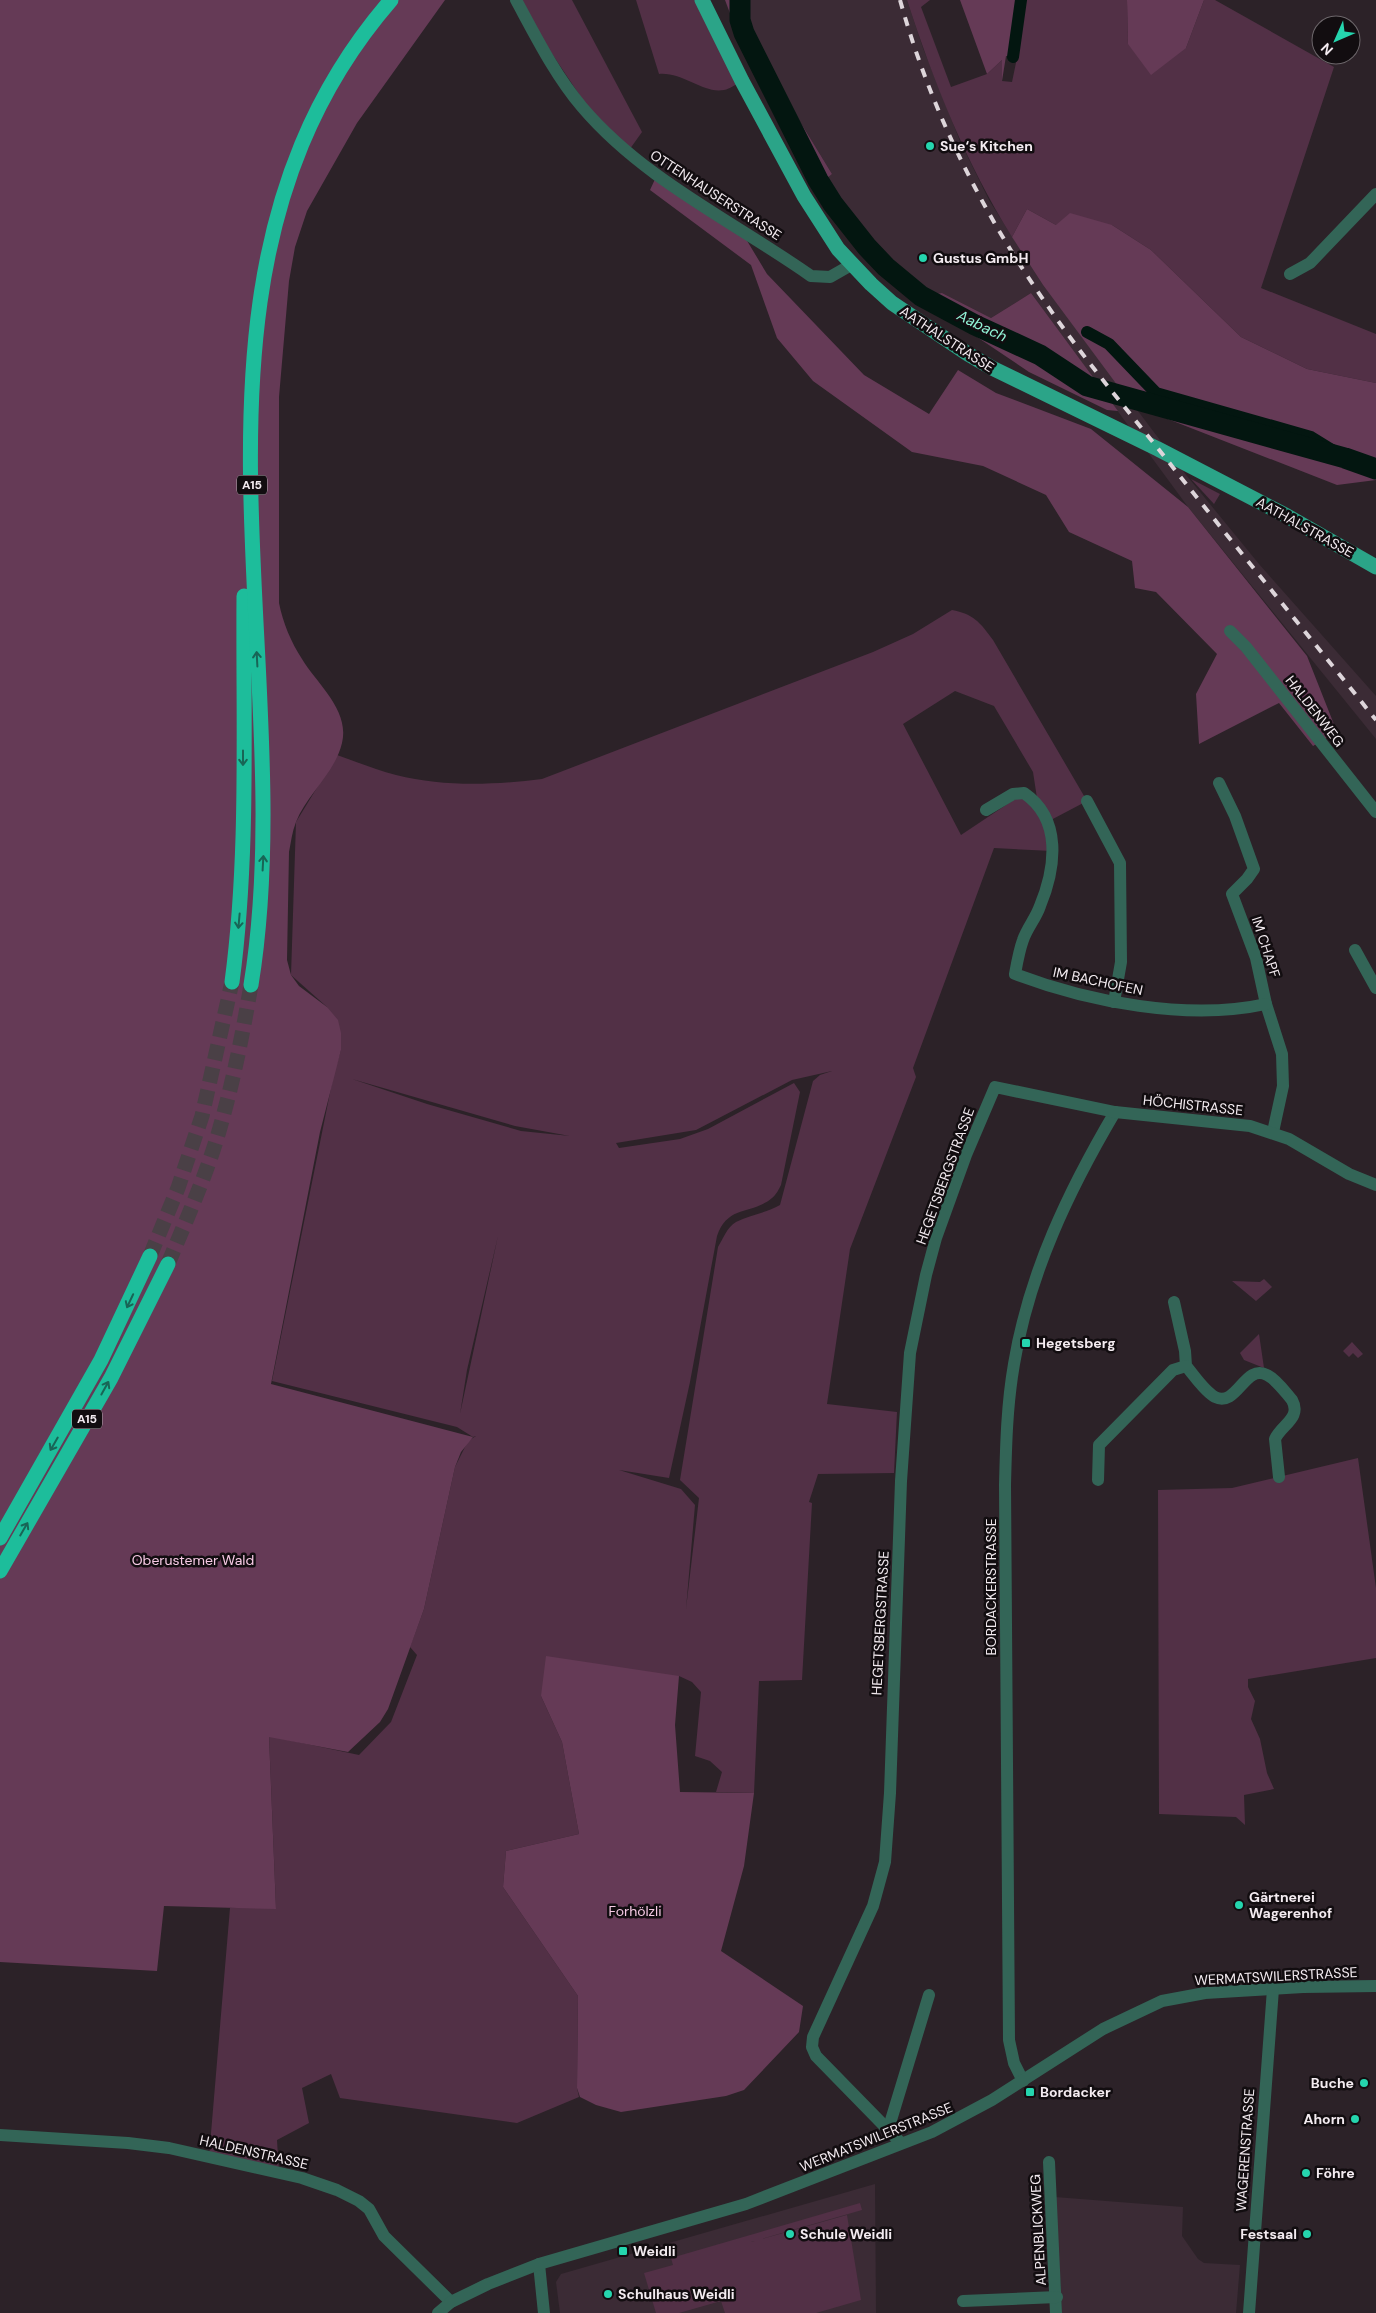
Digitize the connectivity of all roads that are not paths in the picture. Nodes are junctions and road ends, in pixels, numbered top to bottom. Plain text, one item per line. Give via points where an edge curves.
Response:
1 (380, 0) edge
2 (391, 0) edge
3 (516, 0) edge
4 (702, 0) edge
5 (1376, 194) edge
6 (851, 265) junction
7 (1290, 274) dead end
8 (1376, 567) edge
9 (1230, 630) dead end
10 (1219, 783) dead end
11 (1087, 801) dead end
12 (986, 810) dead end
13 (1376, 812) edge
14 (1355, 950) dead end
15 (232, 982) tunnel mouth
16 (251, 985) tunnel mouth
17 (1376, 988) edge
18 (1114, 1002) junction
19 (1266, 1004) junction
20 (995, 1087) joint
21 (1115, 1112) junction
22 (1273, 1132) junction
23 (1376, 1185) edge
24 (150, 1256) tunnel mouth
25 (168, 1264) tunnel mouth
26 (1174, 1302) dead end
27 (1186, 1366) junction
28 (1279, 1477) dead end
29 (1098, 1480) dead end
30 (0, 1538) edge
31 (0, 1571) edge
32 (1376, 1986) edge
33 (1273, 1989) junction
34 (929, 1995) dead end
35 (1023, 2081) junction
36 (888, 2130) junction
37 (0, 2135) edge
38 (901, 2144) junction
39 (1049, 2162) dead end
40 (539, 2264) junction
41 (1057, 2298) junction
42 (963, 2301) dead end
43 (451, 2302) junction
44 (438, 2313) edge
45 (544, 2313) edge
46 (1056, 2313) edge
47 (1249, 2313) edge

1 -> 15 highway, A15 via 344,50 302,123 280,175 257,257 248,320 243,426 241,891
16 -> 2 highway, A15 via 261,896 262,790 252,578 252,388 265,262 281,202 310,126 341,70
3 - 6 street, OTTENHAUSERSTRASSE via 553,67 581,106 602,130 656,177 811,276 830,278
4 - 6 main road, AATHALSTRASSE via 804,196
5 - 7 street via 1310,263
6 - 8 main road, AATHALSTRASSE via 892,303 968,354 1287,516
9 - 13 street, HALDENWEG
10 - 19 street, IM CHAPF via 1254,869 1232,894 1256,958
11 - 18 street via 1120,863 1122,962
12 - 18 street, IM BACHOFEN via 1013,794 1024,793 1036,802 1049,822 1052,851 1049,880 1022,940 1015,974 1057,990
14 - 17 street
18 - 19 street, IM BACHOFEN via 1228,1010
19 - 22 street, IM CHAPF via 1278,1038 1284,1070 1281,1104
20 - 21 street, HÖCHISTRASSE
20 - 36 street, HEGETSBERGSTRASSE via 936,1238 910,1353 885,1862 873,1906 812,2037 816,2056
21 - 22 street, HÖCHISTRASSE via 1228,1122
21 - 35 street, BORDACKERSTRASSE via 1067,1200 1040,1268 1021,1332 1008,1410 1005,1485 1009,2040 1014,2063
22 - 23 street, HÖCHISTRASSE via 1349,1174
24 -> 30 highway, A15 via 101,1360
31 -> 25 highway, A15 via 110,1378
26 - 27 street
27 - 28 street via 1219,1398 1228,1398 1252,1375 1261,1373 1268,1375 1292,1400 1294,1415 1275,1439
27 - 29 street via 1173,1370 1098,1445
32 - 33 street, WERMATSWILERSTRASSE
33 - 35 street, WERMATSWILERSTRASSE via 1205,1993 1162,2001 1103,2029
33 - 47 street, WAGERENSTRASSE
34 - 36 street
35 - 38 street, WERMATSWILERSTRASSE via 958,2120
36 - 38 street, HEGETSBERGSTRASSE
37 - 43 street, HALDENSTRASSE via 169,2148 322,2184 350,2196 369,2209 384,2236
38 - 40 street, WERMATSWILERSTRASSE via 746,2204
39 - 41 street, ALPENBLICKWEG
40 - 43 street, WERMATSWILERSTRASSE
40 - 45 street
41 - 42 street, ALPENBLICKWEG
41 - 46 street, ALPENBLICKWEG
43 - 44 street, WERMATSWILERSTRASSE

